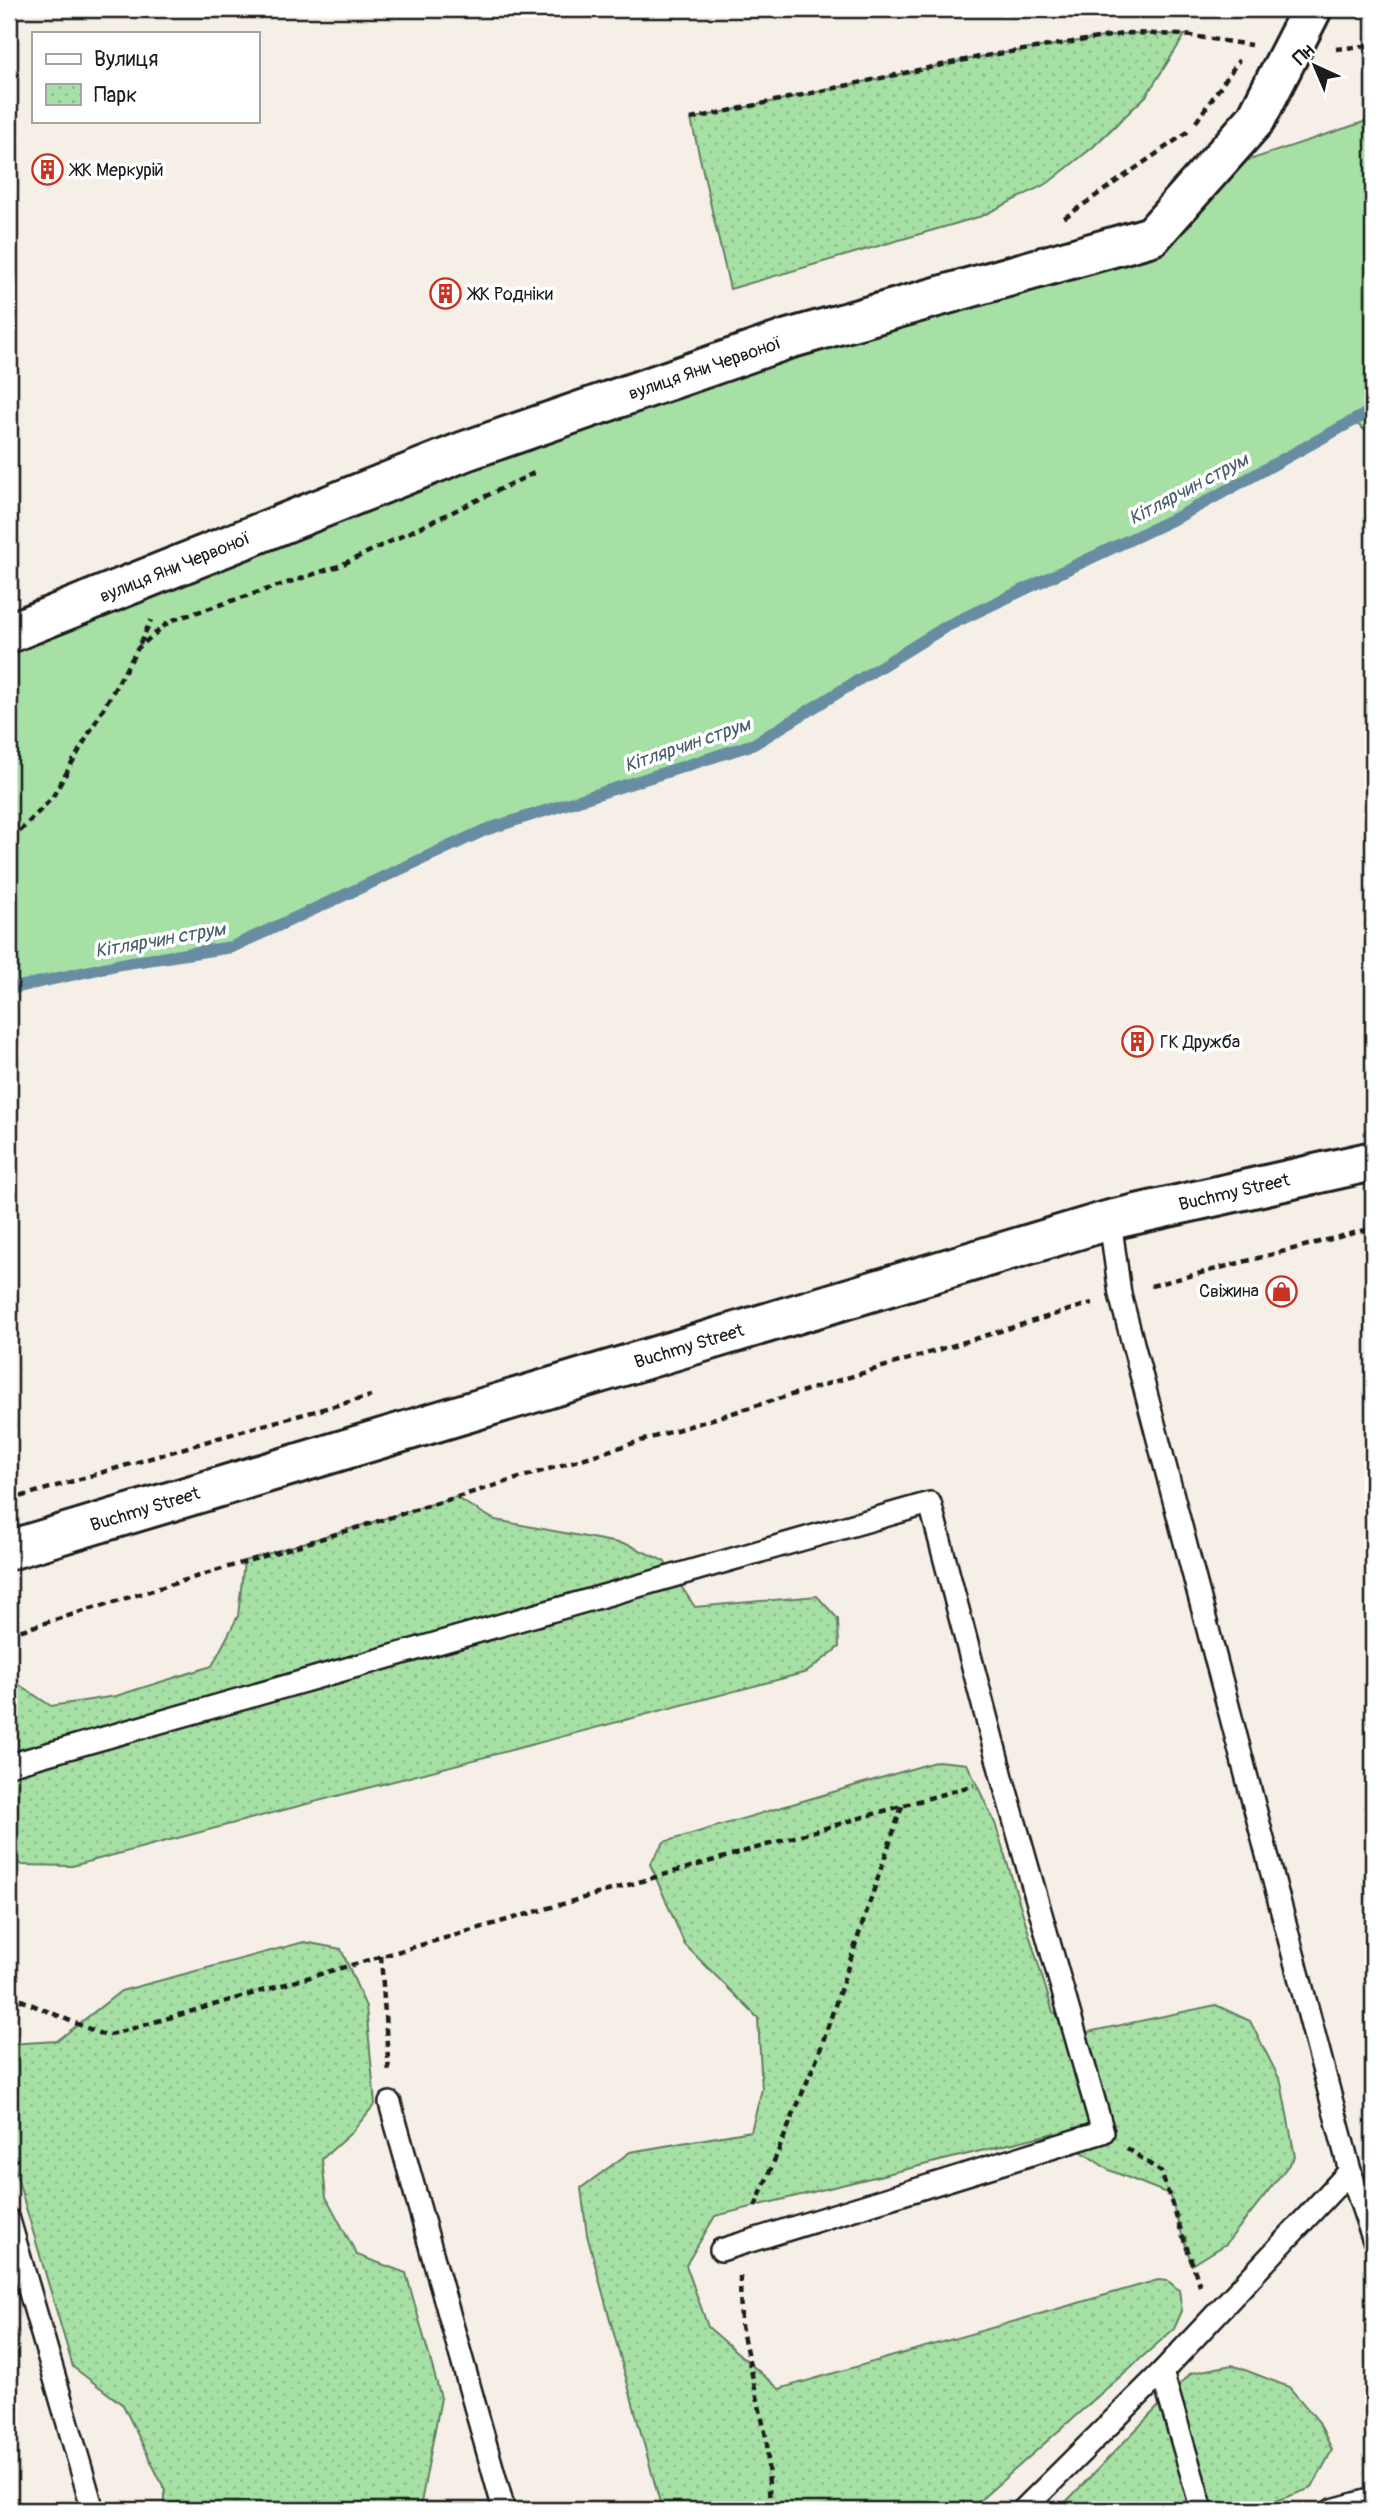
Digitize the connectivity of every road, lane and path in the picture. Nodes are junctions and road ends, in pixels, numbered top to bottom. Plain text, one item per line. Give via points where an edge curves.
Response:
1 (1312, 9) edge
2 (1373, 46) edge
3 (1290, 53) junction
4 (691, 119) dead end
5 (539, 471) dead end
6 (9, 633) edge
7 (9, 837) edge
8 (1373, 1161) edge
9 (1110, 1220) junction
10 (1373, 1228) edge
11 (1120, 1294) junction
12 (9, 1550) edge
13 (9, 1633) edge
14 (9, 1765) edge
15 (1002, 1777) junction
16 (902, 1806) junction
17 (381, 1956) junction
18 (9, 1995) edge
19 (390, 2103) joint
20 (1103, 2132) junction
21 (1350, 2171) junction
22 (9, 2220) edge
23 (1373, 2238) edge
24 (730, 2247) junction
25 (1211, 2320) junction
26 (1162, 2372) junction
27 (1373, 2499) edge
28 (93, 2510) edge
29 (504, 2510) edge
30 (770, 2510) edge
31 (1023, 2510) edge
32 (1202, 2510) edge
33 (1332, 2510) edge

1 - 3 street, вулиця Яни Червоної
2 - 3 path
3 - 4 path via 1185,35 1129,33 979,57
3 - 6 street, вулиця Яни Червоної via 1256,119 1152,236 788,340 531,428
5 - 7 path via 339,566 170,621 138,648 52,798
8 - 9 street, Buchmy Street
9 - 11 lane
9 - 12 street, Buchmy Street
10 - 11 path
11 - 13 path
11 - 21 lane
14 - 15 lane via 930,1503
15 - 16 path
15 - 20 lane
16 - 17 path
16 - 24 path via 819,2053
17 - 18 path via 106,2036
17 - 19 path
19 - 29 lane
20 - 24 lane
20 - 25 path via 1161,2172
21 - 23 lane
21 - 25 lane
22 - 28 lane
24 - 30 path via 740,2326 766,2441
25 - 26 lane
26 - 31 lane
26 - 32 lane
27 - 33 lane

